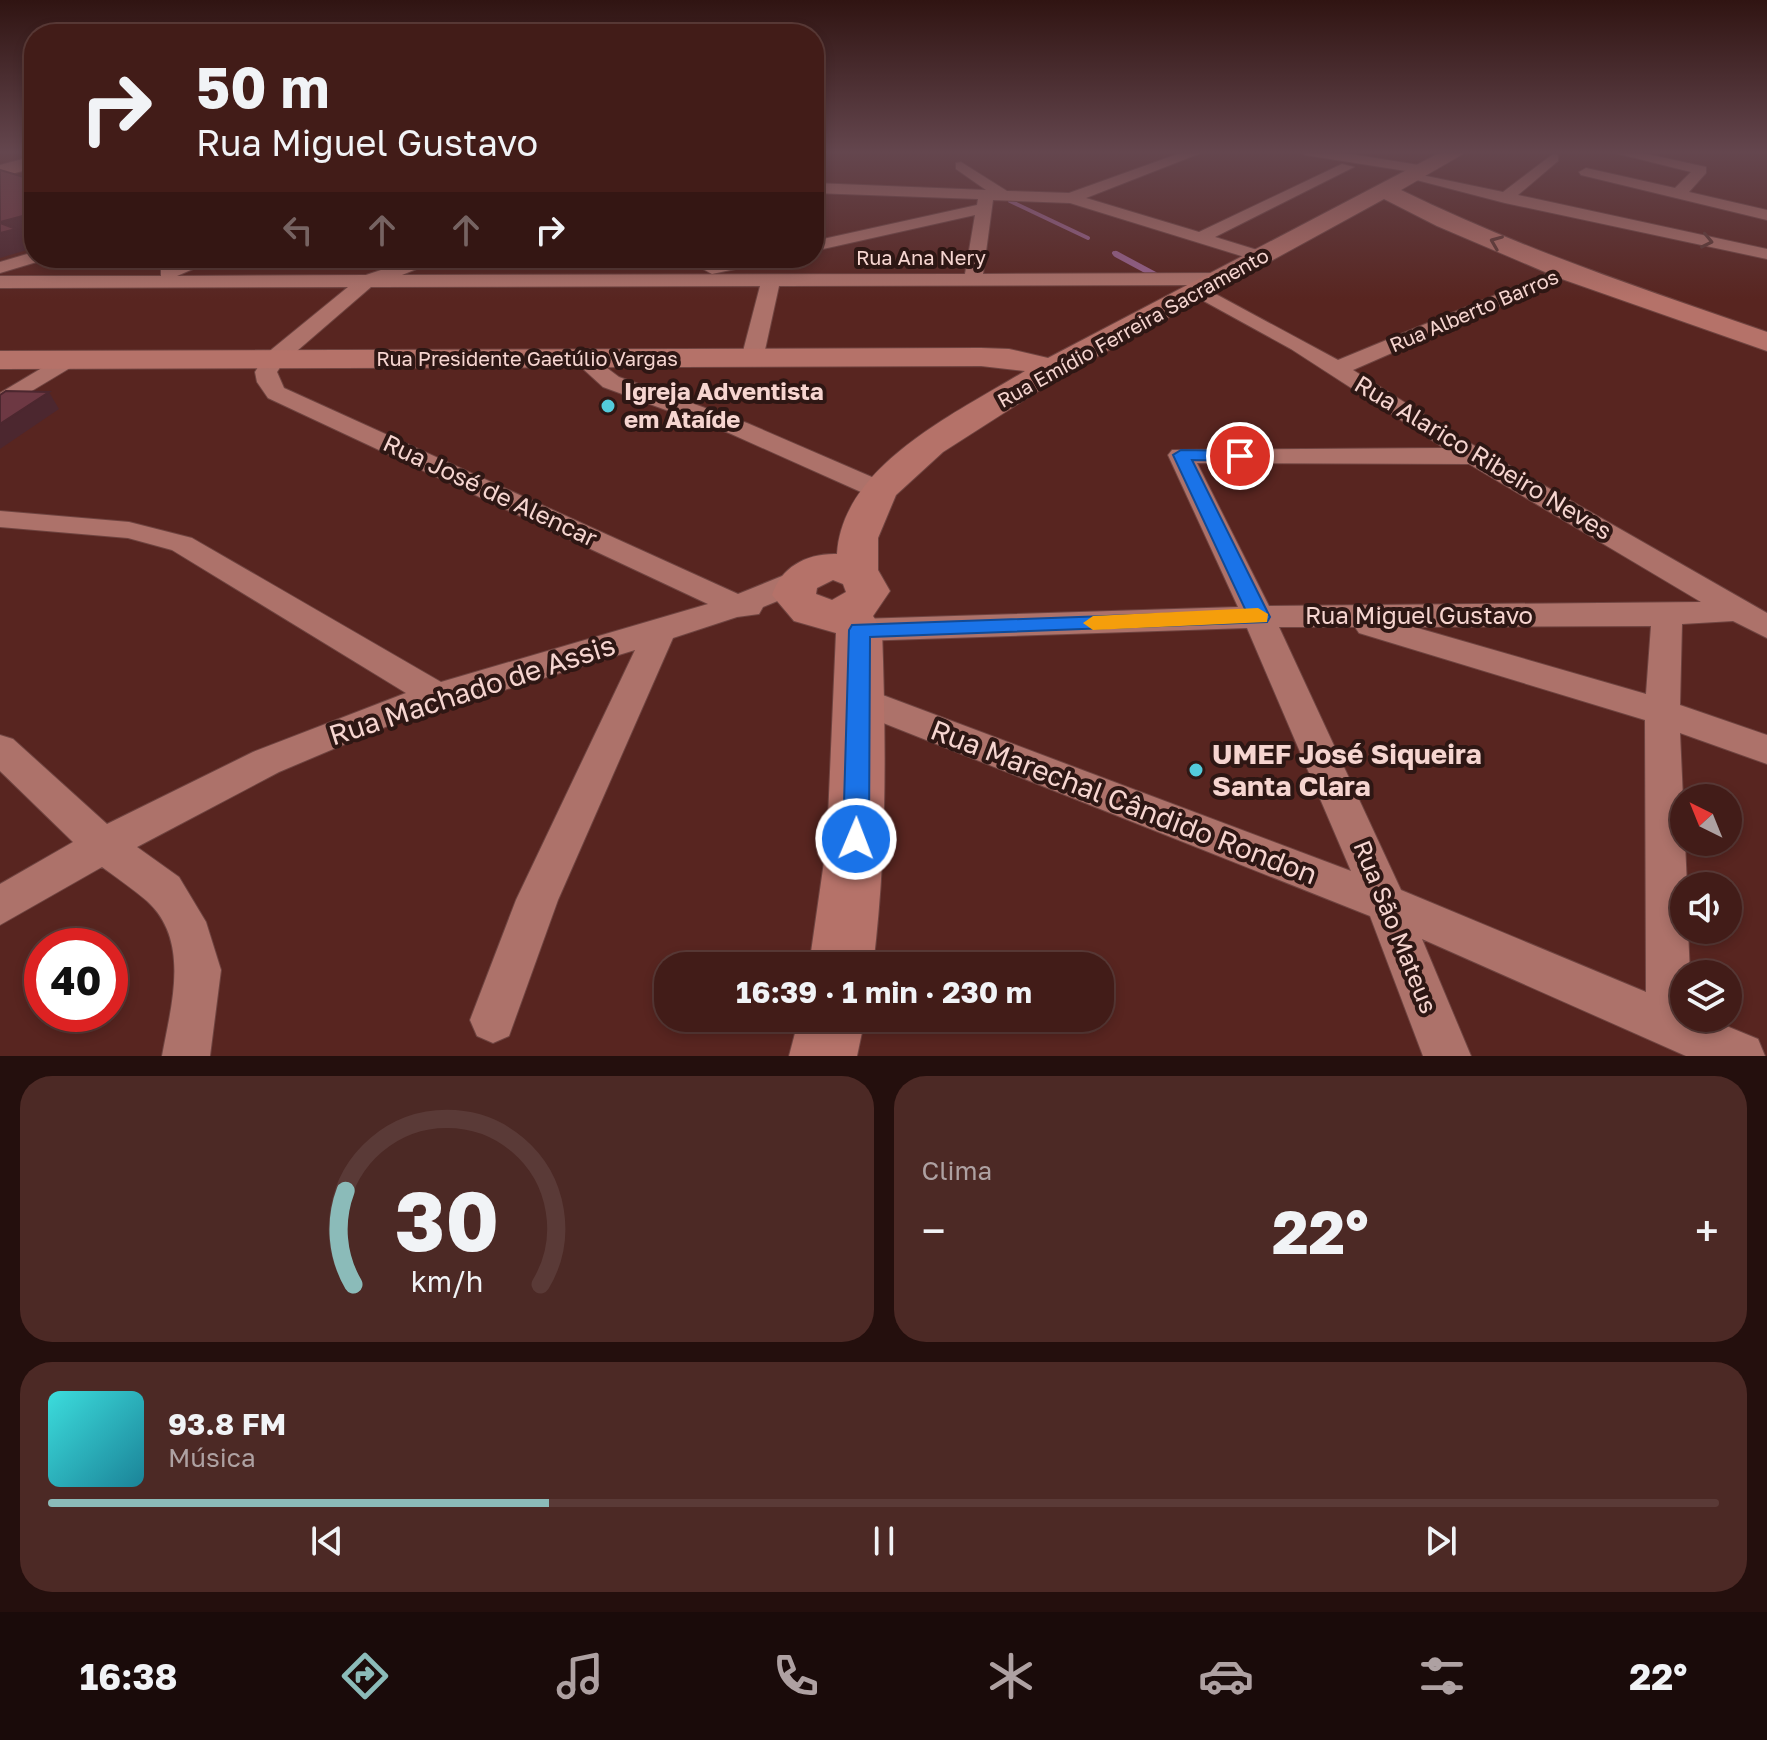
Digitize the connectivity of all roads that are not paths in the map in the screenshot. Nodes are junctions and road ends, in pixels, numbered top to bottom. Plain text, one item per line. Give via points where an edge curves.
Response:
1 (986, 200) edge
2 (991, 200) edge
3 (1078, 200) edge
4 (1289, 200) edge
5 (1324, 200) edge
6 (1407, 200) edge
7 (1600, 200) edge
8 (1711, 200) edge
9 (1767, 215) edge
10 (1198, 239) junction
11 (824, 243) edge
12 (1767, 254) edge
13 (1261, 257) junction
14 (24, 260) edge
15 (0, 268) edge
16 (181, 268) edge
17 (402, 268) edge
18 (718, 268) edge
19 (1568, 272) junction
20 (148, 280) junction
21 (771, 280) junction
22 (973, 280) junction
23 (660, 281) junction
24 (0, 282) edge
25 (365, 282) junction
26 (1208, 285) junction
27 (1767, 342) edge
28 (274, 359) junction
29 (752, 359) junction
30 (0, 360) edge
31 (67, 360) junction
32 (594, 360) junction
33 (1052, 368) junction
34 (1336, 369) junction
35 (0, 403) edge
36 (1475, 456) junction
37 (879, 490) junction
38 (0, 519) edge
39 (834, 587) junction
40 (740, 607) junction
41 (1739, 610) junction
42 (1667, 615) junction
43 (1260, 617) junction
44 (1343, 617) junction
45 (1767, 627) edge
46 (661, 629) junction
47 (436, 695) junction
48 (860, 700) junction
49 (1662, 712) junction
50 (0, 749) edge
51 (1767, 750) edge
52 (102, 844) junction
53 (1388, 904) junction
54 (0, 906) edge
55 (844, 952) edge
56 (493, 1020) dead end
57 (1669, 1026) junction
58 (829, 1032) edge
59 (186, 1056) edge
60 (823, 1056) edge
61 (1447, 1056) edge
62 (1741, 1056) edge

1 - 11 street
2 - 22 street
3 - 10 street
4 - 10 street
5 - 13 street, Rua Emídio Ferreira Sacramento
19 -> 6 street
7 -> 12 street
8 - 9 street
10 - 13 street
13 - 26 street, Rua Emídio Ferreira Sacramento
14 - 15 street
16 - 20 street
17 - 25 street
18 - 23 street
19 - 27 street
19 - 34 street, Rua Alberto Barros
20 - 24 street, Rua Ana Nery
20 - 25 street, Rua Ana Nery
21 - 22 street, Rua Ana Nery
21 - 23 street, Rua Ana Nery
21 - 29 street
22 - 26 street, Rua Ana Nery
23 - 25 street, Rua Ana Nery
25 - 28 street
26 - 33 street, Rua Emídio Ferreira Sacramento
26 - 34 street, Rua Alarico Ribeiro Neves
28 - 31 street, Rua Presidente Gaetúlio Vargas
28 - 32 street, Rua Presidente Gaetúlio Vargas
28 - 40 street, Rua José de Alencar via 266,372 276,393
29 - 32 street, Rua Presidente Gaetúlio Vargas
29 - 33 street, Rua Presidente Gaetúlio Vargas via 1009,358
30 - 31 street, Rua Presidente Gaetúlio Vargas
31 - 35 street
32 - 37 street via 598,375 611,382 738,428
33 - 37 street, Rua Emídio Ferreira Sacramento via 930,444
34 - 36 street, Rua Alarico Ribeiro Neves
36 - 41 street, Rua Alarico Ribeiro Neves
36 - 43 street, Rua São Mateus via 1181,455
37 - 39 street, Rua Emídio Ferreira Sacramento
38 - 47 street via 129,530 182,544
39 - 40 street, Rua Machado de Assis
39 - 43 street, Rua Miguel Gustavo
39 - 48 street
40 - 46 street, Rua Machado de Assis
41 - 42 street, Rua Miguel Gustavo
41 - 45 street, Rua Alarico Ribeiro Neves
42 - 44 street, Rua Miguel Gustavo
42 - 49 street
43 - 44 street, Rua Miguel Gustavo
43 - 53 street, Rua São Mateus
44 - 49 street
46 - 47 street, Rua Machado de Assis
46 - 56 street via 537,900
47 - 52 street, Rua Machado de Assis via 346,727
48 - 53 street, Rua Marechal Cândido Rondon
48 - 55 street via 856,839
49 - 51 street
49 - 57 street
50 - 52 street
52 - 54 street, Rua Machado de Assis
52 - 59 street via 164,890 185,922 199,970
53 - 57 street, Rua Marechal Cândido Rondon
53 - 61 street, Rua São Mateus
57 - 62 street, Rua Marechal Cândido Rondon
58 - 60 street

